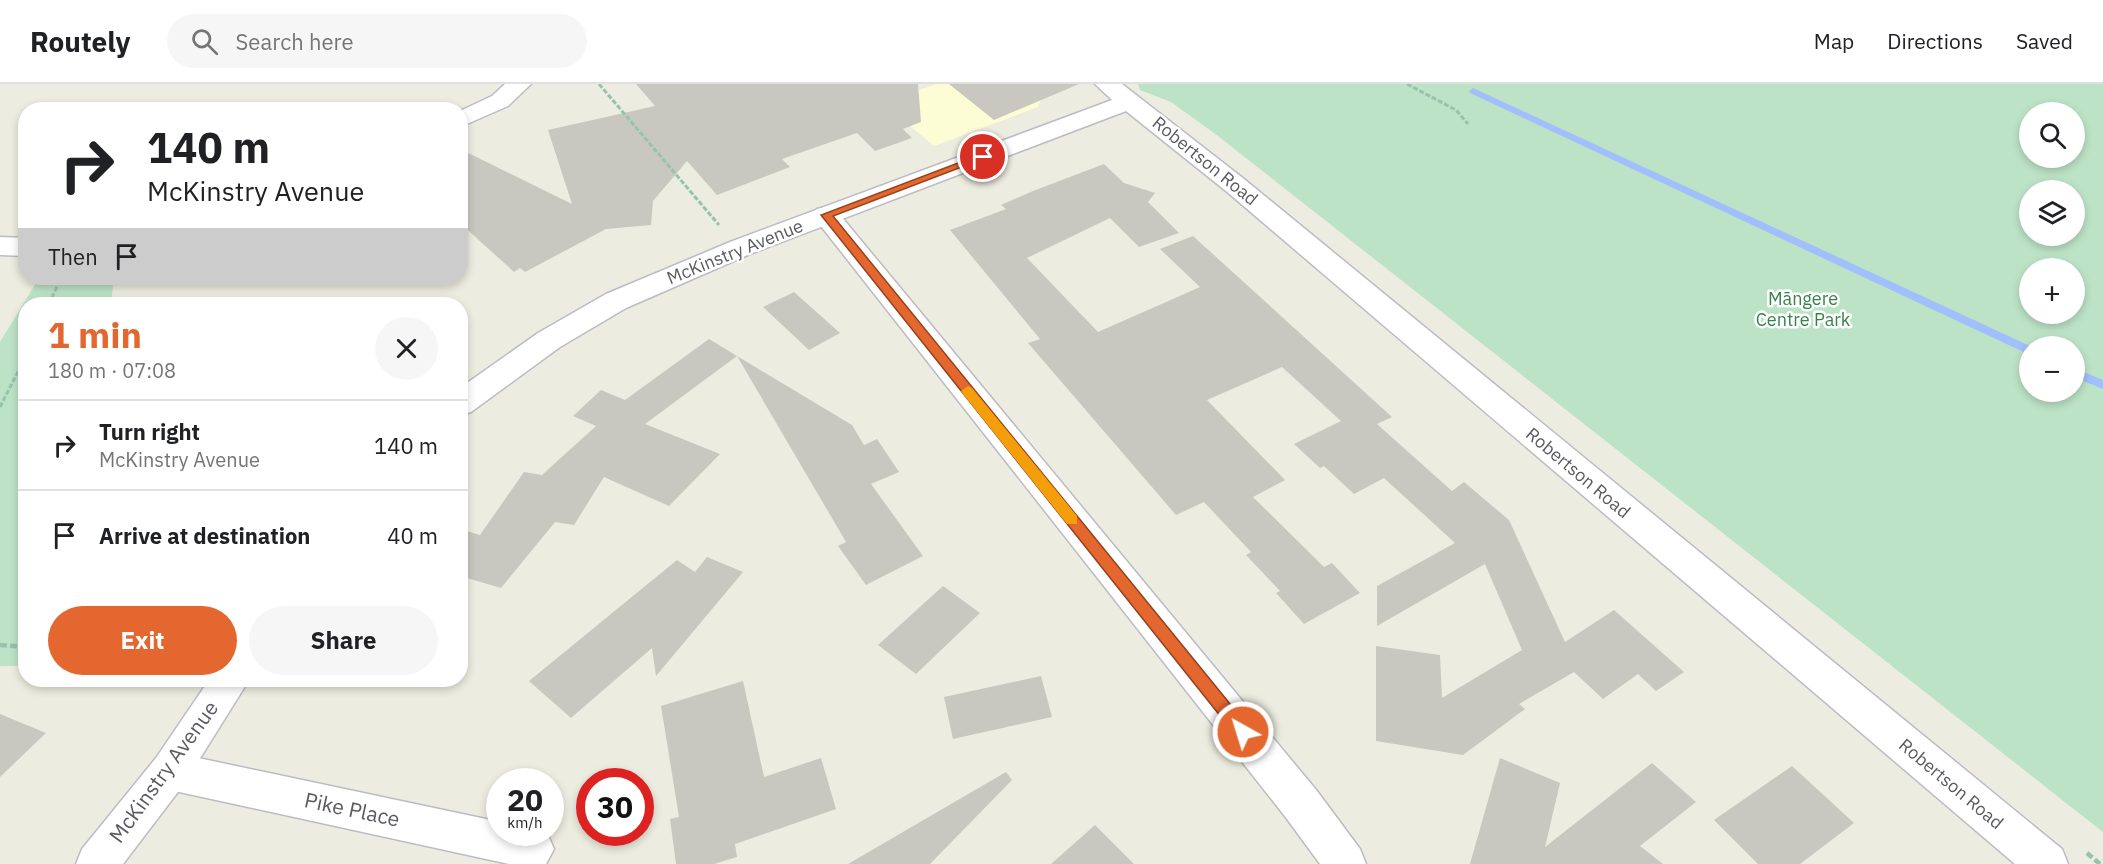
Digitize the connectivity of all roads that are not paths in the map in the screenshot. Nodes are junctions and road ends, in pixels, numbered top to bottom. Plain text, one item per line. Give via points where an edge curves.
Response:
1 (519, 84) edge
2 (1119, 93) edge
3 (468, 116) edge
4 (826, 215) junction
5 (0, 246) edge
6 (18, 247) edge
7 (468, 398) edge
8 (225, 687) edge
9 (170, 771) junction
10 (533, 849) dead end
11 (97, 864) edge
12 (1345, 864) edge
13 (2047, 864) edge

1 - 3 street via 500,101
2 - 4 street, McKinstry Avenue
2 - 13 street, Robertson Road
4 - 7 street, McKinstry Avenue via 616,301 549,340
4 - 12 street via 1302,805
5 - 6 street
8 - 9 street, McKinstry Avenue
9 - 10 street, Pike Place
9 - 11 street, McKinstry Avenue

